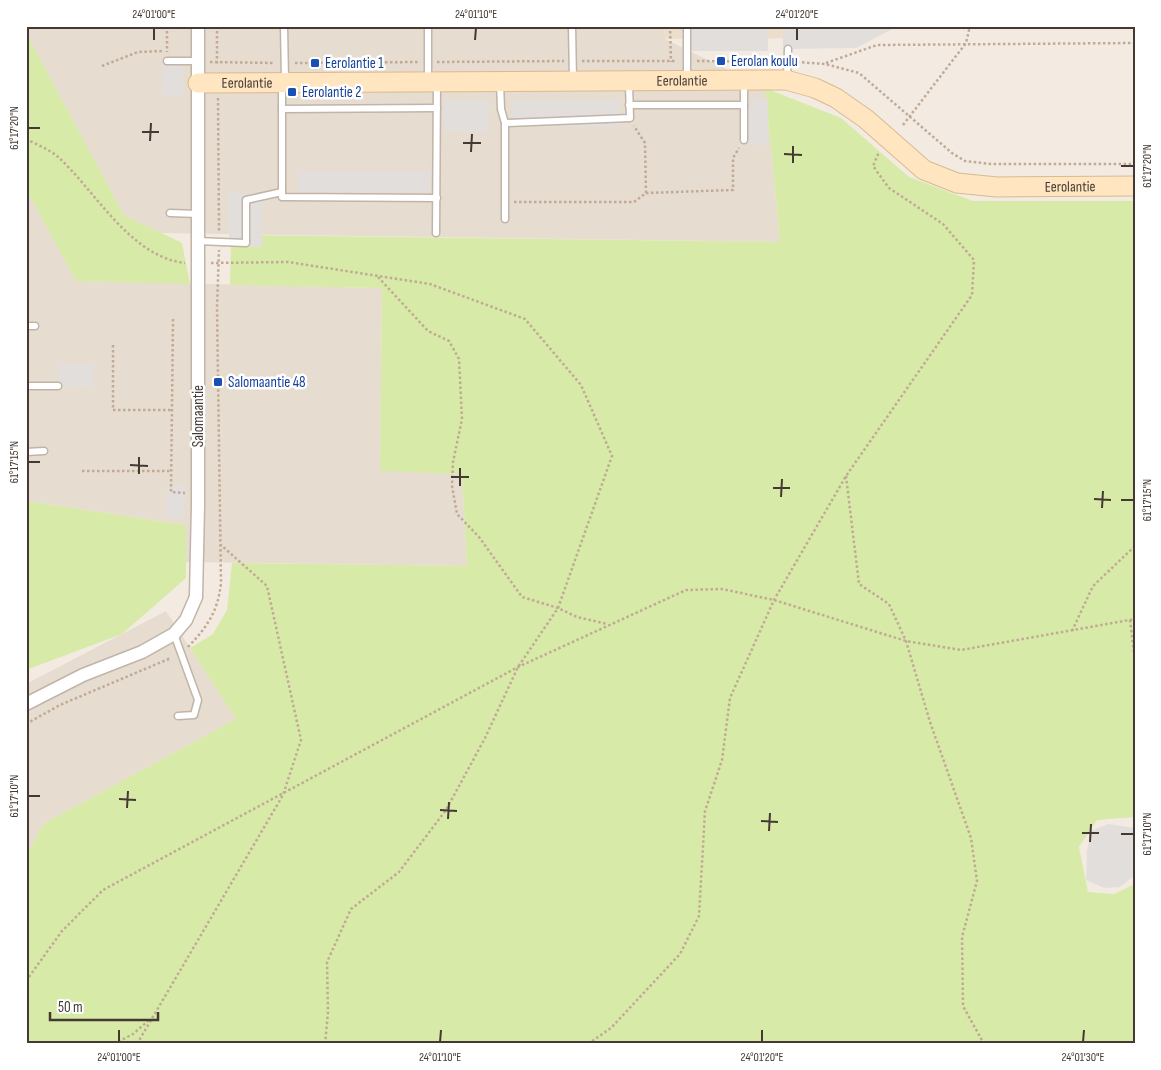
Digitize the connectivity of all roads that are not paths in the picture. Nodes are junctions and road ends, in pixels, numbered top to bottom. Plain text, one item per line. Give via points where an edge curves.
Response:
1 (198, 26) edge
2 (284, 26) edge
3 (428, 26) edge
4 (572, 26) edge
5 (687, 26) edge
6 (788, 49) dead end
7 (167, 61) road end
8 (198, 61) junction
9 (744, 80) junction
10 (786, 80) junction
11 (500, 81) junction
12 (573, 81) junction
13 (628, 81) junction
14 (687, 81) junction
15 (433, 82) junction
16 (198, 83) junction
17 (283, 83) junction
18 (629, 105) junction
19 (744, 105) junction
20 (437, 108) junction
21 (282, 109) junction
22 (505, 123) junction
23 (744, 140) road end
24 (1135, 186) edge
25 (282, 192) junction
26 (437, 198) junction
27 (170, 213) dead end
28 (198, 214) junction
29 (505, 219) dead end
30 (436, 233) dead end
31 (198, 241) junction
32 (26, 326) edge
33 (35, 326) dead end
34 (26, 386) edge
35 (58, 386) dead end
36 (44, 451) dead end
37 (26, 452) edge
38 (174, 634) junction
39 (26, 704) edge
40 (178, 716) dead end

1 - 8 street, Salomaantie
2 - 17 lane
3 - 15 lane
4 - 12 lane
5 - 14 lane
6 - 10 lane
7 - 8 lane
8 - 16 street, Salomaantie
9 - 10 street, Eerolantie
9 - 14 street, Eerolantie
9 - 19 lane
10 - 24 street, Eerolantie via 836,98 866,119 924,170 957,183 997,187
11 - 12 street, Eerolantie
11 - 15 street, Eerolantie
11 - 22 lane
12 - 13 street, Eerolantie
13 - 14 street, Eerolantie
13 - 18 lane
15 - 17 street, Eerolantie
15 - 20 lane
16 - 17 street, Eerolantie
16 - 28 street, Salomaantie
17 - 21 lane
18 - 19 lane
18 - 22 lane via 630,118
19 - 23 lane
20 - 21 lane
20 - 26 lane
21 - 25 lane
22 - 29 lane
25 - 26 lane via 282,197
25 - 31 lane via 246,200 246,243
26 - 30 lane
27 - 28 lane
28 - 31 street, Salomaantie
31 - 38 street, Salomaantie via 196,597 186,620
32 - 33 lane
34 - 35 lane
36 - 37 lane
38 - 39 street, Salomaantie via 142,652 83,675
38 - 40 lane via 198,700 194,715

